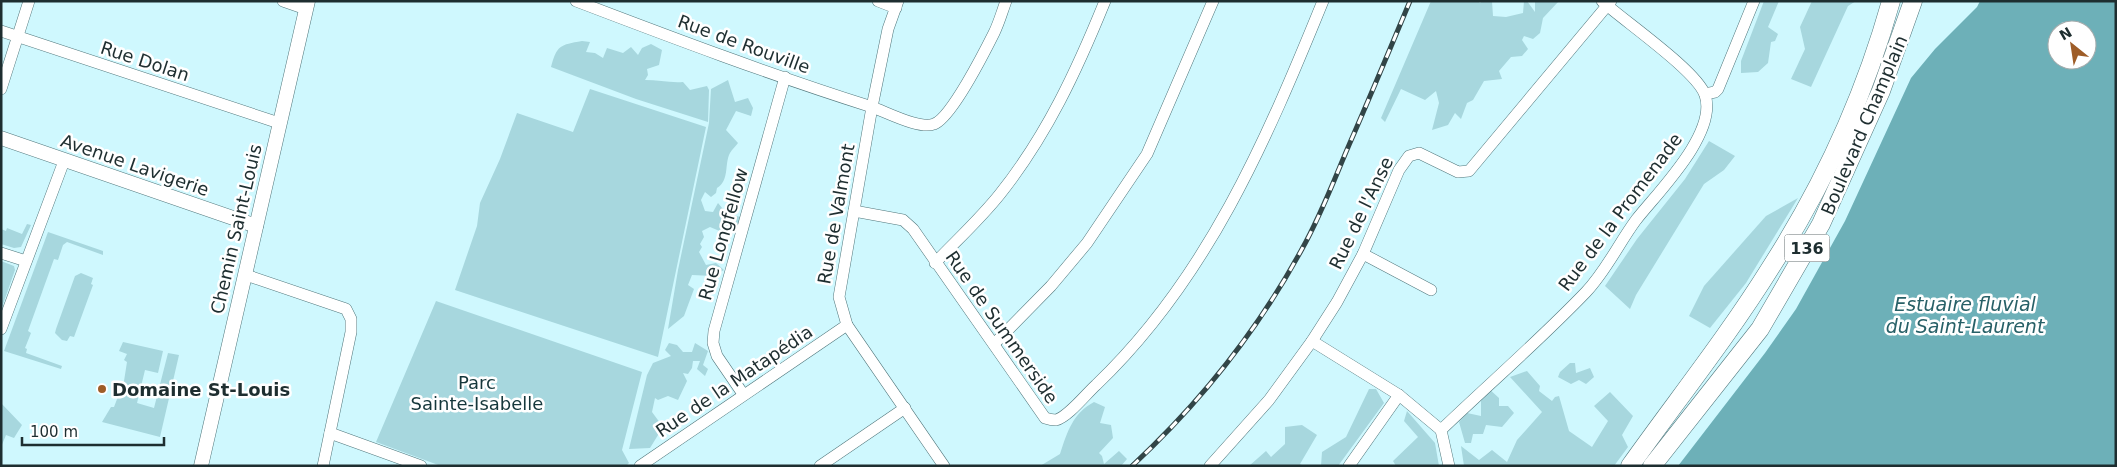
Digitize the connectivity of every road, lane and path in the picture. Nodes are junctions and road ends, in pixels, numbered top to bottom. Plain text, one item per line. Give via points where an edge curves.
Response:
1 (29, 1) edge
2 (283, 1) edge
3 (576, 1) edge
4 (878, 1) edge
5 (1006, 1) edge
6 (1105, 1) edge
7 (1213, 1) edge
8 (1323, 1) edge
9 (1754, 1) edge
10 (1891, 1) edge
11 (1913, 1) edge
12 (1607, 3) edge
13 (307, 5) edge
14 (897, 5) edge
15 (1, 30) edge
16 (18, 36) junction
17 (785, 77) junction
18 (1, 90) edge
19 (1705, 94) junction
20 (872, 107) junction
21 (279, 123) junction
22 (1, 138) edge
23 (64, 161) junction
24 (854, 211) junction
25 (256, 226) junction
26 (1, 253) edge
27 (1363, 254) junction
28 (26, 261) junction
29 (935, 263) junction
30 (246, 275) junction
31 (1431, 290) dead end
32 (847, 325) junction
33 (1, 329) edge
34 (1312, 341) junction
35 (994, 344) junction
36 (742, 394) junction
37 (1398, 396) junction
38 (905, 408) junction
39 (1441, 430) junction
40 (330, 433) junction
41 (201, 466) edge
42 (322, 466) edge
43 (421, 466) edge
44 (640, 466) edge
45 (820, 466) edge
46 (944, 466) edge
47 (1210, 466) edge
48 (1349, 466) edge
49 (1449, 466) edge
50 (1630, 466) edge
51 (1652, 466) edge

1 - 16 street
2 - 13 street
3 - 17 street, Rue de Rouville
4 - 14 street
5 - 20 street, Rue de Rouville via 995,32 972,75 936,124 924,126
6 - 29 street via 1077,69 1045,130 999,195
7 - 35 street via 1147,154 1081,250
8 - 35 street, Rue de Summerside via 1267,135 1218,229 1150,326 1103,378 1063,416 1054,420 1045,418
9 - 19 street via 1718,89
10 - 50 main road, Boulevard Champlain / 136 via 1875,53 1847,122 1799,221 1740,315
11 - 51 main road, Boulevard Champlain / 136 via 1881,91 1821,224 1760,329
12 - 19 street via 1693,77
12 - 27 street, Rue de l'Anse via 1469,171 1458,172 1418,153 1408,156
13 - 21 street, Chemin Saint-Louis
14 - 20 street, Rue de Valmont via 888,29
15 - 16 street, Rue Dolan
16 - 18 street
16 - 21 street, Rue Dolan
17 - 20 street, Rue de Rouville
17 - 36 street, Rue Longfellow via 714,331 713,344 718,356
19 - 39 street, Rue de la Promenade via 1706,118 1692,150 1636,220 1588,290
20 - 24 street, Rue de Valmont
21 - 25 street, Chemin Saint-Louis
22 - 23 street, Avenue Lavigerie
23 - 25 street, Avenue Lavigerie
23 - 28 street
24 - 29 street, Rue de Summerside via 903,220 913,229
24 - 32 street, Rue de Valmont via 839,297
25 - 30 street, Chemin Saint-Louis
26 - 28 street
27 - 31 street
27 - 34 street, Rue de l'Anse
28 - 33 street
29 - 35 street, Rue de Summerside
30 - 40 street via 346,310 351,319
30 - 41 street, Chemin Saint-Louis
32 - 36 street, Rue de la Matapédia
32 - 38 street, Rue de Valmont
34 - 37 street
34 - 47 street, Rue de l'Anse via 1262,407
36 - 44 street, Rue de la Matapédia
37 - 39 street
37 - 48 street
38 - 45 street
38 - 46 street, Rue de Valmont
39 - 49 street
40 - 42 street
40 - 43 street

